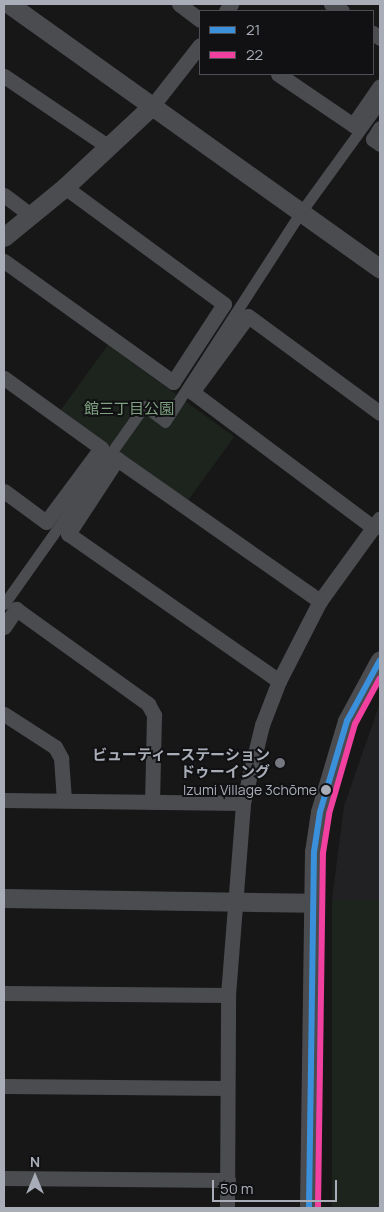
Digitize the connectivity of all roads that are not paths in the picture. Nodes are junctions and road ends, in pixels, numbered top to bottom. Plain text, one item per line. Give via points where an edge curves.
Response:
1 (9, 4) edge
2 (179, 4) edge
3 (199, 19) edge
4 (199, 46) edge
5 (279, 75) edge
6 (4, 76) edge
7 (380, 86) edge
8 (380, 103) edge
9 (153, 104) junction
10 (380, 128) edge
11 (380, 144) edge
12 (106, 146) junction
13 (65, 187) junction
14 (4, 194) edge
15 (300, 212) junction
16 (31, 215) junction
17 (4, 237) edge
18 (4, 261) edge
19 (380, 268) edge
20 (4, 378) edge
21 (380, 414) edge
22 (4, 491) edge
23 (377, 523) edge
24 (320, 601) junction
25 (4, 604) edge
26 (4, 627) edge
27 (380, 660) edge
28 (279, 681) junction
29 (4, 714) edge
30 (4, 800) edge
31 (64, 800) junction
32 (152, 802) junction
33 (243, 803) junction
34 (4, 898) edge
35 (235, 901) junction
36 (311, 903) junction
37 (4, 993) edge
38 (228, 995) junction
39 (4, 1086) edge
40 (226, 1088) junction
41 (4, 1178) edge
42 (228, 1180) junction
43 (227, 1208) edge
44 (309, 1208) edge

1 - 9 street
2 - 3 street
4 - 9 street
5 - 7 street via 353,125
6 - 12 street
8 - 15 street
9 - 12 street
9 - 15 street
10 - 11 street via 373,138
12 - 13 street
13 - 16 street
13 - 18 street via 224,304 173,382
14 - 16 street
15 - 19 street
15 - 25 street via 165,422 144,406
16 - 17 street
20 - 22 street via 101,448 46,522
21 - 23 street via 248,316 192,392
23 - 24 street
24 - 28 street
24 - 28 street via 117,459 68,534
26 - 32 street via 16,609 148,704 154,714
27 - 36 street via 347,721 330,777 314,852
28 - 33 street via 262,725
29 - 31 street via 55,747 61,758
30 - 31 street
31 - 32 street
32 - 33 street
33 - 35 street
34 - 35 street
35 - 36 street
35 - 38 street
36 - 44 street
37 - 38 street
38 - 40 street
39 - 40 street
40 - 42 street
41 - 42 street
42 - 43 street

